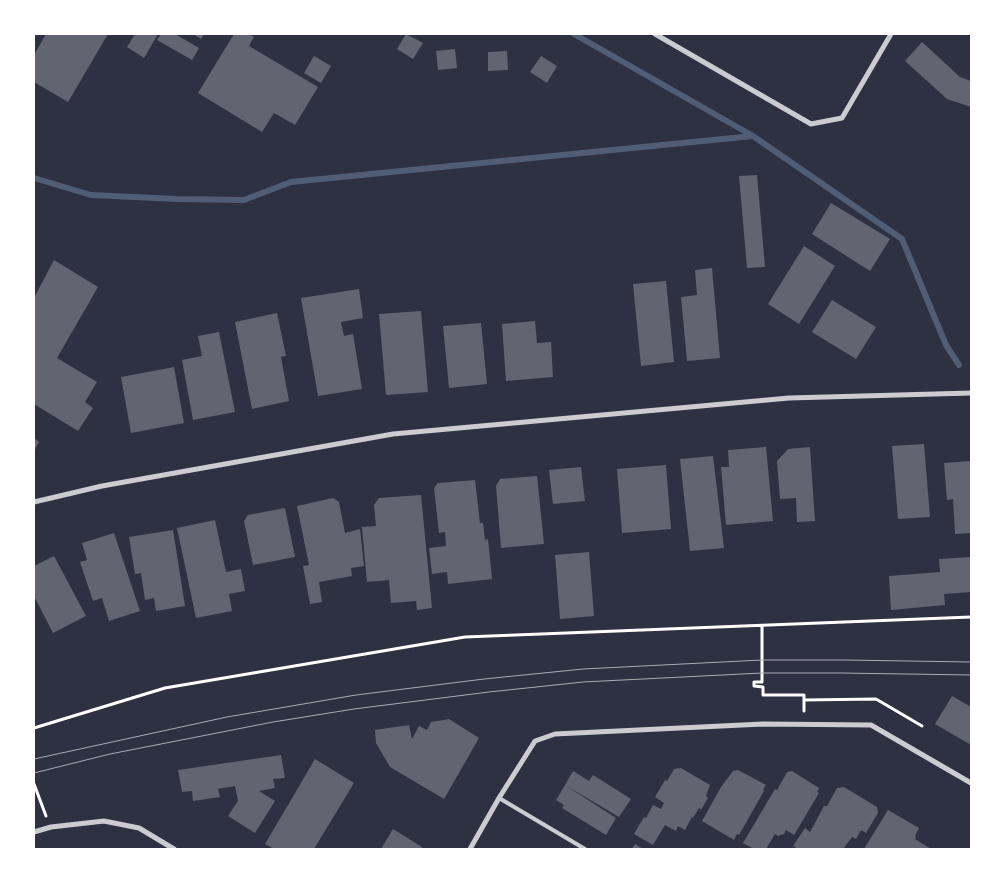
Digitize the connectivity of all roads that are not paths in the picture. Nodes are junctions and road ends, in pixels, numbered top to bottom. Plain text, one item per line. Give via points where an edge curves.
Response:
1 (655, 34) edge
2 (891, 34) edge
3 (971, 393) edge
4 (34, 502) edge
5 (971, 783) edge
6 (499, 798) junction
7 (34, 832) edge
8 (174, 849) edge
9 (470, 849) edge
10 (585, 849) edge

1 - 2 street via 811,124 842,118
3 - 4 street via 789,398 394,434 102,486
5 - 6 street via 871,725 763,724 555,734 535,741
6 - 9 street
6 - 10 lane
7 - 8 street via 104,821 138,828

